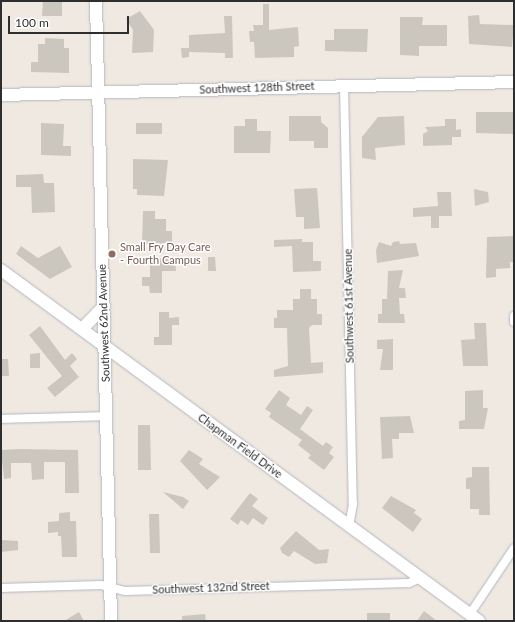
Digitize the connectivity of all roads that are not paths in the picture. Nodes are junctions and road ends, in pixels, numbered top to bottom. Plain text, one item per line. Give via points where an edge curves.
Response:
1 (96, 1) edge
2 (514, 82) edge
3 (344, 86) junction
4 (98, 93) junction
5 (1, 95) edge
6 (1, 270) edge
7 (104, 306) junction
8 (514, 316) edge
9 (514, 322) edge
10 (82, 329) junction
11 (105, 346) junction
12 (107, 416) junction
13 (1, 419) edge
14 (349, 526) junction
15 (514, 548) edge
16 (420, 578) junction
17 (110, 587) junction
18 (1, 588) edge
19 (475, 618) edge
20 (111, 621) edge

1 - 4 street, Southwest 62nd Avenue
2 - 3 street, Southwest 128th Street
3 - 4 street, Southwest 128th Street
3 - 14 street, Southwest 61st Avenue via 353,504
4 - 5 street, Southwest 128th Street
4 - 7 street, Southwest 62nd Avenue
6 - 10 street, Chapman Field Drive
7 - 10 street
7 - 11 street, Southwest 62nd Avenue
8 - 9 street
10 - 11 street, Chapman Field Drive
11 - 12 street, Southwest 62nd Avenue
11 - 14 street, Chapman Field Drive
12 - 13 street
12 - 17 street, Southwest 62nd Avenue
14 - 16 street, Chapman Field Drive
15 - 19 street
16 - 17 street, Southwest 132nd Street via 409,583 385,584 125,591
16 - 19 street, Chapman Field Drive
17 - 18 street, Southwest 132nd Street
17 - 20 street, Southwest 62nd Avenue

